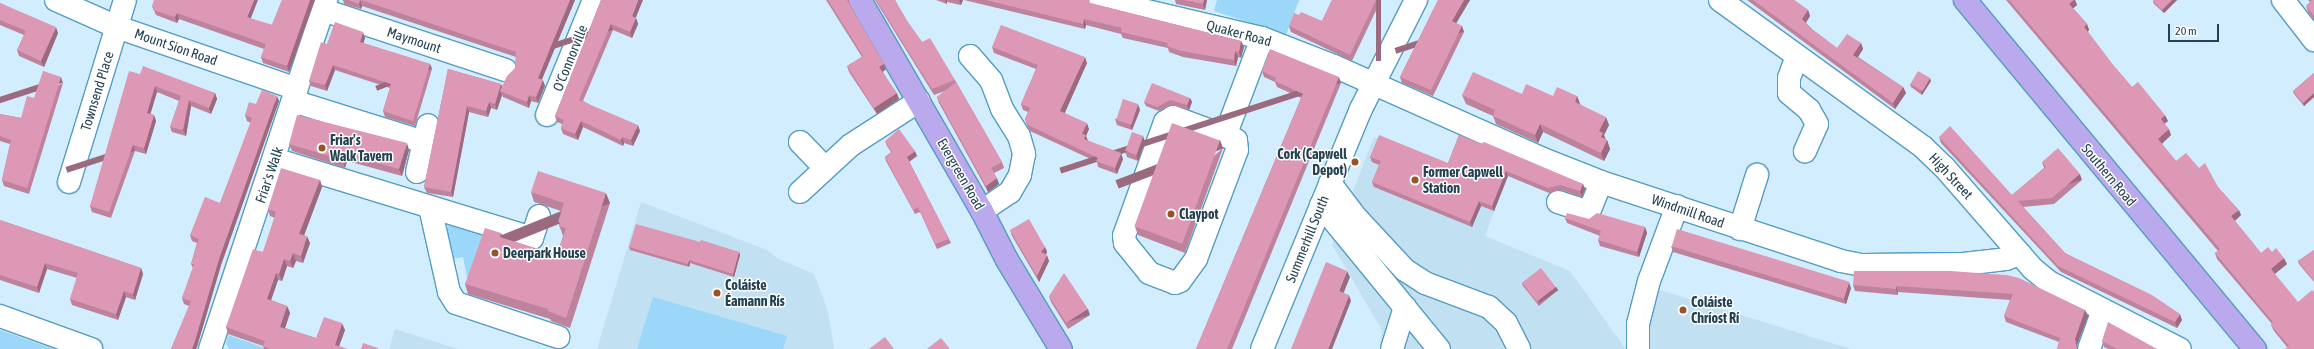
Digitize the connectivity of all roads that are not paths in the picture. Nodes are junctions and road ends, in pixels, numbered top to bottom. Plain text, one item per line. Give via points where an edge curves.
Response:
1 (56, 0) edge
2 (125, 0) edge
3 (594, 0) edge
4 (860, 0) edge
5 (1100, 0) edge
6 (1416, 0) edge
7 (1720, 0) edge
8 (1965, 0) edge
9 (2283, 0) edge
10 (325, 5) edge
11 (1153, 6) edge
12 (117, 27) junction
13 (1262, 38) junction
14 (2314, 40) edge
15 (970, 56) dead end
16 (1797, 56) junction
17 (505, 70) dead end
18 (1372, 84) junction
19 (295, 95) junction
20 (919, 101) junction
21 (547, 115) dead end
22 (1225, 136) junction
23 (800, 142) dead end
24 (1805, 151) dead end
25 (274, 159) junction
26 (825, 168) junction
27 (417, 172) dead end
28 (1756, 175) dead end
29 (69, 182) dead end
30 (1601, 182) junction
31 (1330, 183) junction
32 (800, 192) dead end
33 (1558, 202) dead end
34 (1321, 204) junction
35 (1677, 206) junction
36 (430, 207) junction
37 (982, 211) junction
38 (539, 216) dead end
39 (1740, 229) junction
40 (2020, 254) junction
41 (1405, 307) junction
42 (2103, 310) junction
43 (0, 316) edge
44 (558, 337) dead end
45 (91, 349) edge
46 (210, 349) edge
47 (1061, 349) edge
48 (1262, 349) edge
49 (1392, 349) edge
50 (1439, 349) edge
51 (1519, 349) edge
52 (1638, 349) edge
53 (2089, 349) edge
54 (2180, 349) edge
55 (2255, 349) edge

1 - 12 street, Mount Sion Road
2 - 12 street, Townsend Place
3 - 21 street, O'Connorville
4 - 20 main road, Evergreen Road
5 - 11 street, Quaker Road
6 - 18 street, Summerhill South
7 - 16 street, High Street
8 - 55 main road, Southern Road
9 - 14 street
10 - 17 street, Maymount
10 - 19 street, Friar's Walk
11 - 13 street, Quaker Road
12 - 19 street, Mount Sion Road
12 - 29 street, Townsend Place
13 - 18 street, Quaker Road
13 - 22 street
15 - 37 street via 991,80 1024,154 1020,175 1010,192
16 - 24 street via 1789,78 1788,93 1809,110 1817,124
16 - 40 street, High Street via 1928,152
18 - 30 street, Windmill Road
18 - 31 street, Summerhill South
19 - 25 street, Friar's Walk
19 - 27 street, Mount Sion Road via 426,133
20 - 26 street via 851,145
20 - 37 main road, Evergreen Road
22 - 22 street via 1173,117 1165,122 1124,236 1125,243 1149,273 1175,283 1180,282 1192,266 1238,150 1236,140
23 - 26 street
25 - 36 street
25 - 46 street, Friar's Walk
26 - 32 street
28 - 39 street
30 - 33 street via 1589,212
30 - 35 street, Windmill Road
31 - 34 street, Summerhill South
31 - 51 street via 1353,214 1405,270 1425,283 1489,307 1506,323
34 - 41 street
34 - 48 street, Summerhill South
35 - 39 street, Windmill Road
35 - 52 street via 1638,324
36 - 38 street via 532,238
36 - 44 street via 450,292 456,303
37 - 47 main road, Evergreen Road via 1007,260
39 - 40 street, Windmill Road via 1862,265 1963,264 2006,259
40 - 42 street, High Street via 2049,282
41 - 49 street
41 - 50 street
42 - 53 street
42 - 54 street, High Street
43 - 45 street

